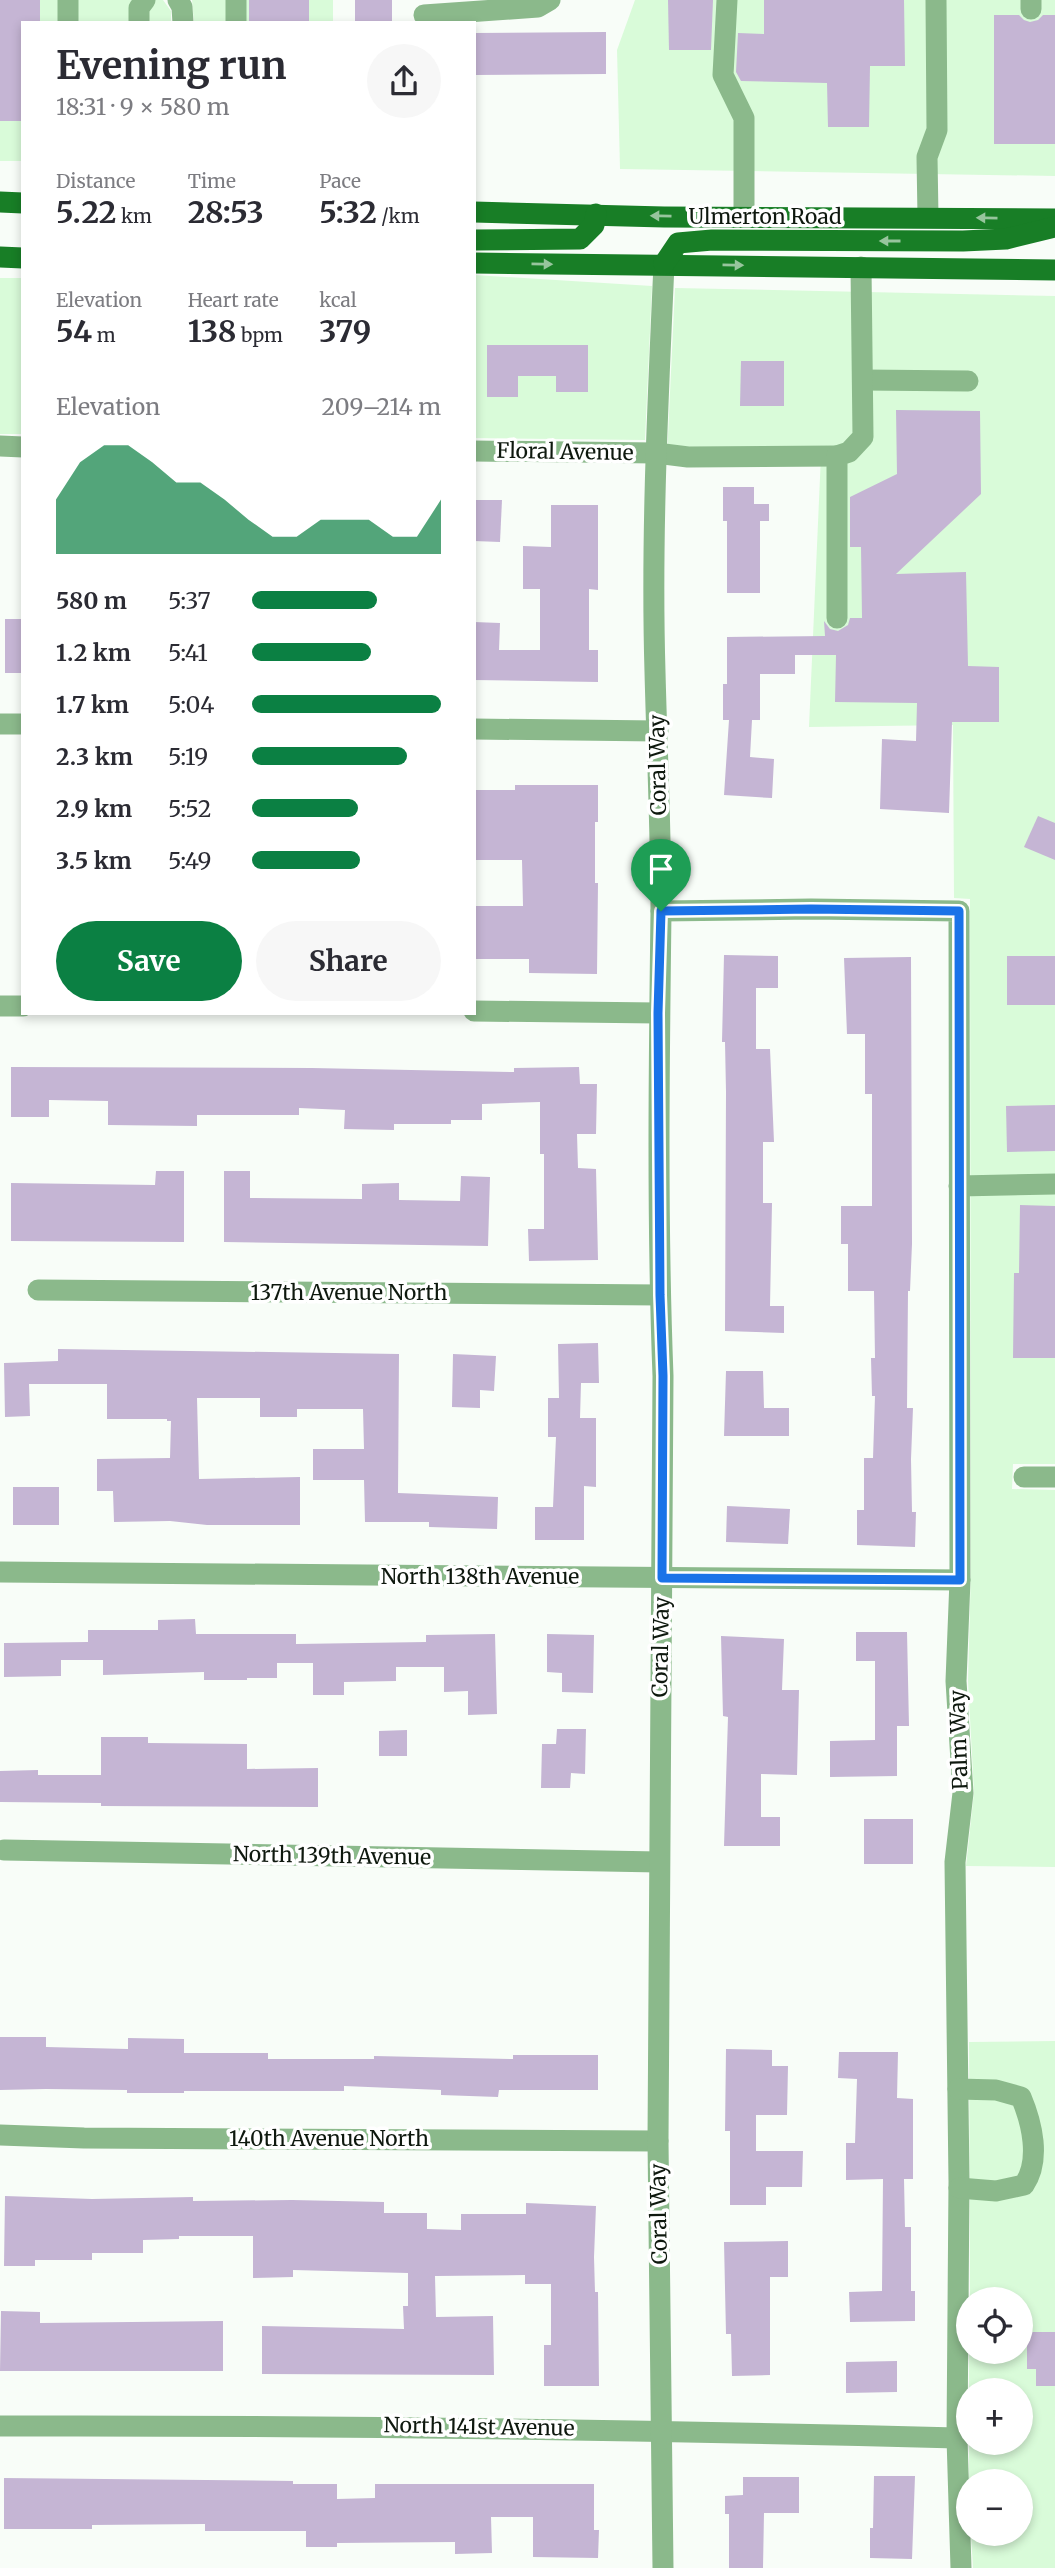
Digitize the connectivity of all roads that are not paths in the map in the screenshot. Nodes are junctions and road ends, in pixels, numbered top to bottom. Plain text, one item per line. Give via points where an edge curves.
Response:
1 (68, 0) edge
2 (145, 0) edge
3 (178, 0) edge
4 (236, 0) edge
5 (550, 0) edge
6 (727, 0) edge
7 (936, 0) edge
8 (424, 13) edge
9 (68, 21) edge
10 (139, 21) edge
11 (183, 21) edge
12 (236, 21) edge
13 (0, 202) edge
14 (21, 203) edge
15 (476, 212) edge
16 (596, 214) junction
17 (744, 217) junction
18 (928, 217) junction
19 (1055, 219) edge
20 (1055, 227) edge
21 (476, 240) edge
22 (0, 257) edge
23 (21, 258) edge
24 (476, 263) edge
25 (664, 264) junction
26 (861, 267) junction
27 (1055, 270) edge
28 (863, 380) junction
29 (968, 381) dead end
30 (0, 446) edge
31 (21, 447) edge
32 (476, 451) edge
33 (656, 453) junction
34 (836, 456) junction
35 (838, 618) dead end
36 (0, 724) edge
37 (21, 724) edge
38 (476, 729) edge
39 (658, 732) junction
40 (661, 911) junction
41 (0, 1006) edge
42 (21, 1006) edge
43 (476, 1011) edge
44 (658, 1013) junction
45 (1055, 1184) edge
46 (959, 1186) junction
47 (38, 1290) dead end
48 (660, 1295) junction
49 (1024, 1477) dead end
50 (1055, 1477) edge
51 (0, 1572) edge
52 (662, 1578) junction
53 (960, 1580) junction
54 (4, 1850) dead end
55 (659, 1862) junction
56 (958, 2089) junction
57 (0, 2135) edge
58 (658, 2141) junction
59 (959, 2188) junction
60 (957, 2378) edge
61 (0, 2426) edge
62 (663, 2430) junction
63 (956, 2438) edge
64 (958, 2455) edge
65 (663, 2568) edge
66 (961, 2568) edge

1 - 9 street
2 - 10 street via 139,8
3 - 11 street
4 - 12 street
5 - 8 street via 538,7
6 - 17 street via 723,75 744,118
7 - 18 street via 937,130 927,157
13 - 14 main road
15 - 16 main road, Ulmerton Road
17 -> 16 main road, Ulmerton Road
16 - 21 main road via 594,225 580,239
17 - 18 main road, Ulmerton Road
19 -> 18 main road, Ulmerton Road
20 -> 25 main road, Ulmerton Road via 1006,239 963,241 678,243
22 - 23 main road
24 -> 25 main road
25 -> 26 main road
25 - 33 street, Coral Way
26 - 27 main road
26 - 28 street
28 - 29 street
28 - 34 street via 863,437 849,452
30 - 31 street
32 - 33 street, Floral Avenue
33 - 34 street, Floral Avenue
33 - 39 street, Coral Way
34 - 35 street
36 - 37 street
38 - 39 street
39 - 40 street, Coral Way
40 - 44 street, Coral Way
40 - 46 street, Palm Way via 959,911
41 - 42 street
43 - 44 street
44 - 48 street, Coral Way
45 - 46 street
46 - 53 street, Palm Way
47 - 48 street, 137th Avenue North
48 - 52 street, Coral Way
49 - 50 street
51 - 52 street, North 138th Avenue
52 - 53 street, North 138th Avenue
52 - 55 street, Coral Way
53 - 56 street, Palm Way via 956,1681 962,1793 955,1862
54 - 55 street, North 139th Avenue
55 - 58 street, Coral Way
56 - 59 street, Palm Way
56 - 59 street via 996,2090 1021,2097 1032,2121 1033,2147 1032,2173 1024,2185 996,2191
57 - 58 street, 140th Avenue North
58 - 62 street, Coral Way
59 - 60 street, Palm Way
61 - 62 street, North 141st Avenue
62 - 63 street, North 141st Avenue
62 - 65 street, Coral Way
64 - 66 street, Palm Way

